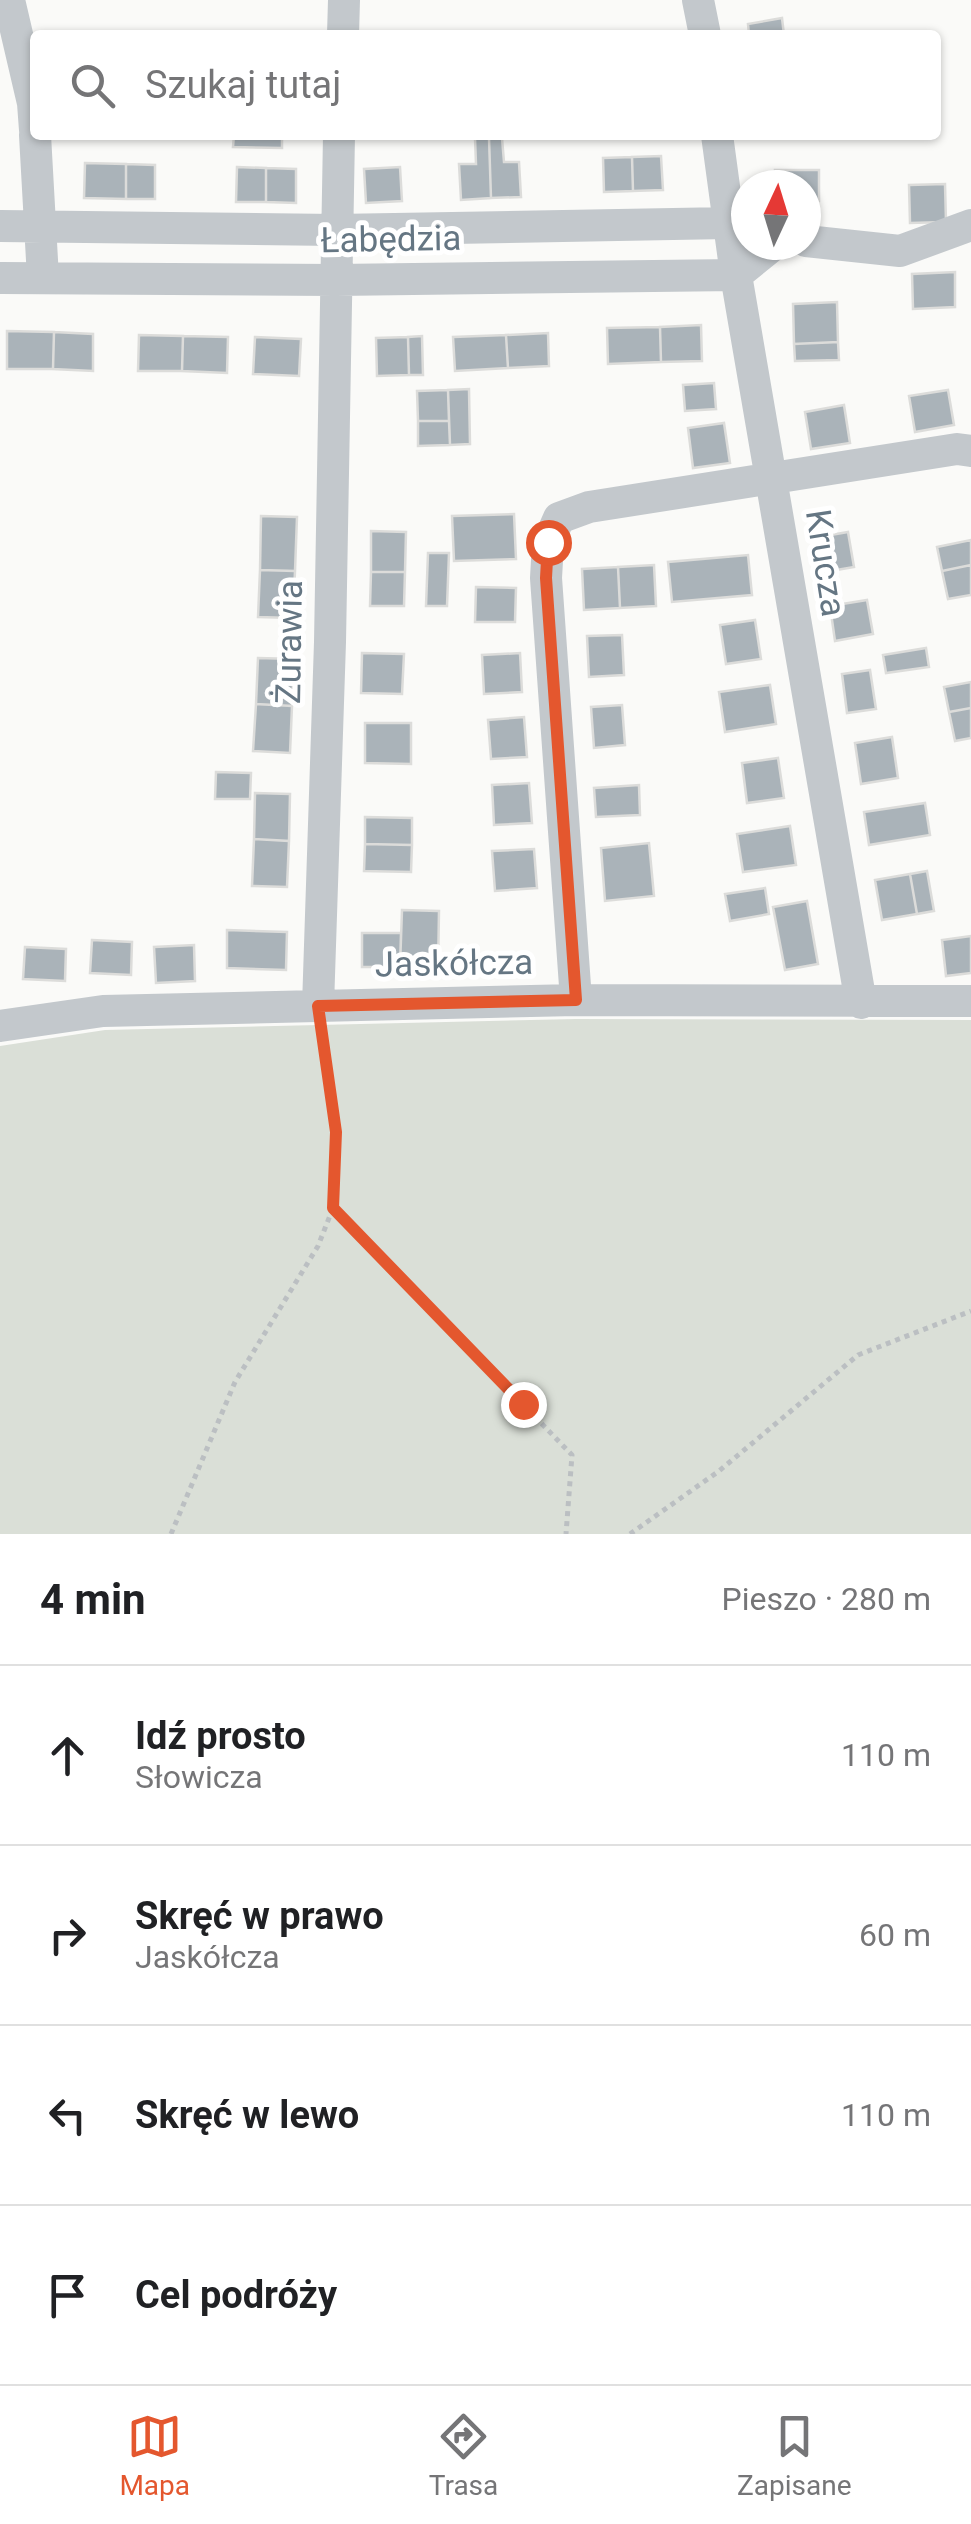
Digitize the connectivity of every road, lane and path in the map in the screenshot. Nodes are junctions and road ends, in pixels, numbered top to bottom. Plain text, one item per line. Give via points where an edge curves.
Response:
1 (9, 0) edge
2 (344, 0) edge
3 (698, 0) edge
4 (343, 30) edge
5 (704, 30) edge
6 (30, 90) edge
7 (36, 140) edge
8 (339, 140) edge
9 (718, 140) edge
10 (731, 199) edge
11 (971, 225) edge
12 (0, 226) edge
13 (731, 226) edge
14 (42, 227) junction
15 (336, 230) junction
16 (821, 243) edge
17 (736, 260) edge
18 (754, 260) edge
19 (736, 274) junction
20 (0, 278) edge
21 (43, 278) junction
22 (336, 280) junction
23 (971, 451) edge
24 (772, 480) junction
25 (576, 1000) junction
26 (971, 1001) edge
27 (861, 1003) junction
28 (318, 1006) junction
29 (0, 1026) edge
30 (333, 1208) junction
31 (971, 1312) edge
32 (171, 1534) edge
33 (566, 1534) edge
34 (630, 1534) edge

1 - 6 street
2 - 4 street
3 - 5 street
7 - 14 street
8 - 15 street, Żurawia
9 - 10 street, Krucza
11 - 16 street via 900,252
12 - 14 street, Łabędzia
13 - 15 street, Łabędzia
14 - 15 street, Łabędzia
14 - 21 street
15 - 22 street, Żurawia
17 - 19 street, Krucza
18 - 19 street
19 - 22 street, Łabędzia
19 - 24 street, Krucza
20 - 21 street, Łabędzia
21 - 22 street, Łabędzia
22 - 28 street, Żurawia
23 - 24 street
24 - 25 street via 589,507 559,518 548,542
24 - 27 street, Krucza
25 - 27 street, Jaskółcza
25 - 28 street, Jaskółcza
26 - 27 street, Jaskółcza
28 - 29 street, Jaskółcza via 103,1012
28 - 30 path via 336,1132
30 - 32 path via 318,1246 235,1382
30 - 33 path via 572,1455
31 - 34 path via 858,1355 719,1471

